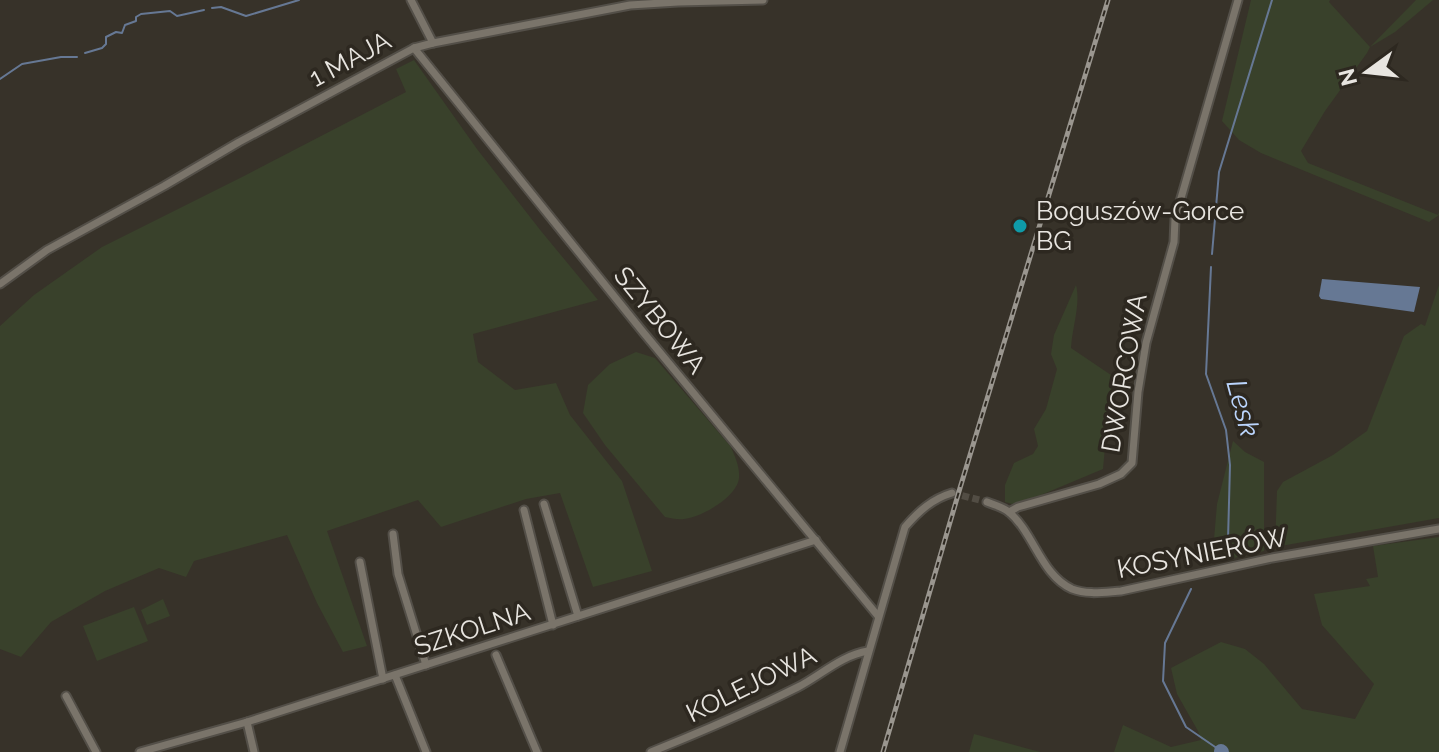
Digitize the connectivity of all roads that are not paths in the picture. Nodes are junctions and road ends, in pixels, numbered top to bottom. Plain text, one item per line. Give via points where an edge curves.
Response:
1 (411, 0) edge
2 (763, 0) edge
3 (1238, 0) edge
4 (433, 43) junction
5 (414, 48) junction
6 (0, 284) edge
7 (952, 493) tunnel mouth
8 (987, 502) tunnel mouth
9 (544, 504) dead end
10 (524, 510) dead end
11 (1009, 512) junction
12 (1439, 529) edge
13 (393, 534) dead end
14 (816, 540) junction
15 (360, 562) dead end
16 (578, 616) junction
17 (878, 616) junction
18 (553, 625) junction
19 (868, 651) junction
20 (496, 655) dead end
21 (426, 665) junction
22 (395, 675) junction
23 (383, 679) junction
24 (66, 696) dead end
25 (247, 722) junction
26 (96, 752) edge
27 (140, 752) edge
28 (254, 752) edge
29 (426, 752) edge
30 (537, 752) edge
31 (651, 752) edge
32 (840, 752) edge

1 - 4 street
2 - 4 street, 1 MAJA via 630,5
3 - 11 street, DWORCOWA via 1175,219 1174,242 1146,343 1132,463 1099,484
4 - 5 street, 1 MAJA
5 - 6 street, 1 MAJA via 55,246
5 - 14 street, SZYBOWA
7 - 17 street via 919,510 905,527
8 - 11 street
9 - 16 street
10 - 18 street
11 - 12 street, KOSYNIERÓW via 1059,582 1096,593
13 - 21 street via 398,574
14 - 16 street, SZKOLNA
14 - 17 street, SZYBOWA
15 - 23 street
16 - 18 street, SZKOLNA
17 - 19 street
18 - 21 street, SZKOLNA
19 - 31 street, KOLEJOWA via 725,722
19 - 32 street
20 - 30 street
21 - 22 street, SZKOLNA
22 - 23 street, SZKOLNA
22 - 29 street
23 - 25 street, SZKOLNA
24 - 26 street
25 - 27 street, SZKOLNA
25 - 28 street

